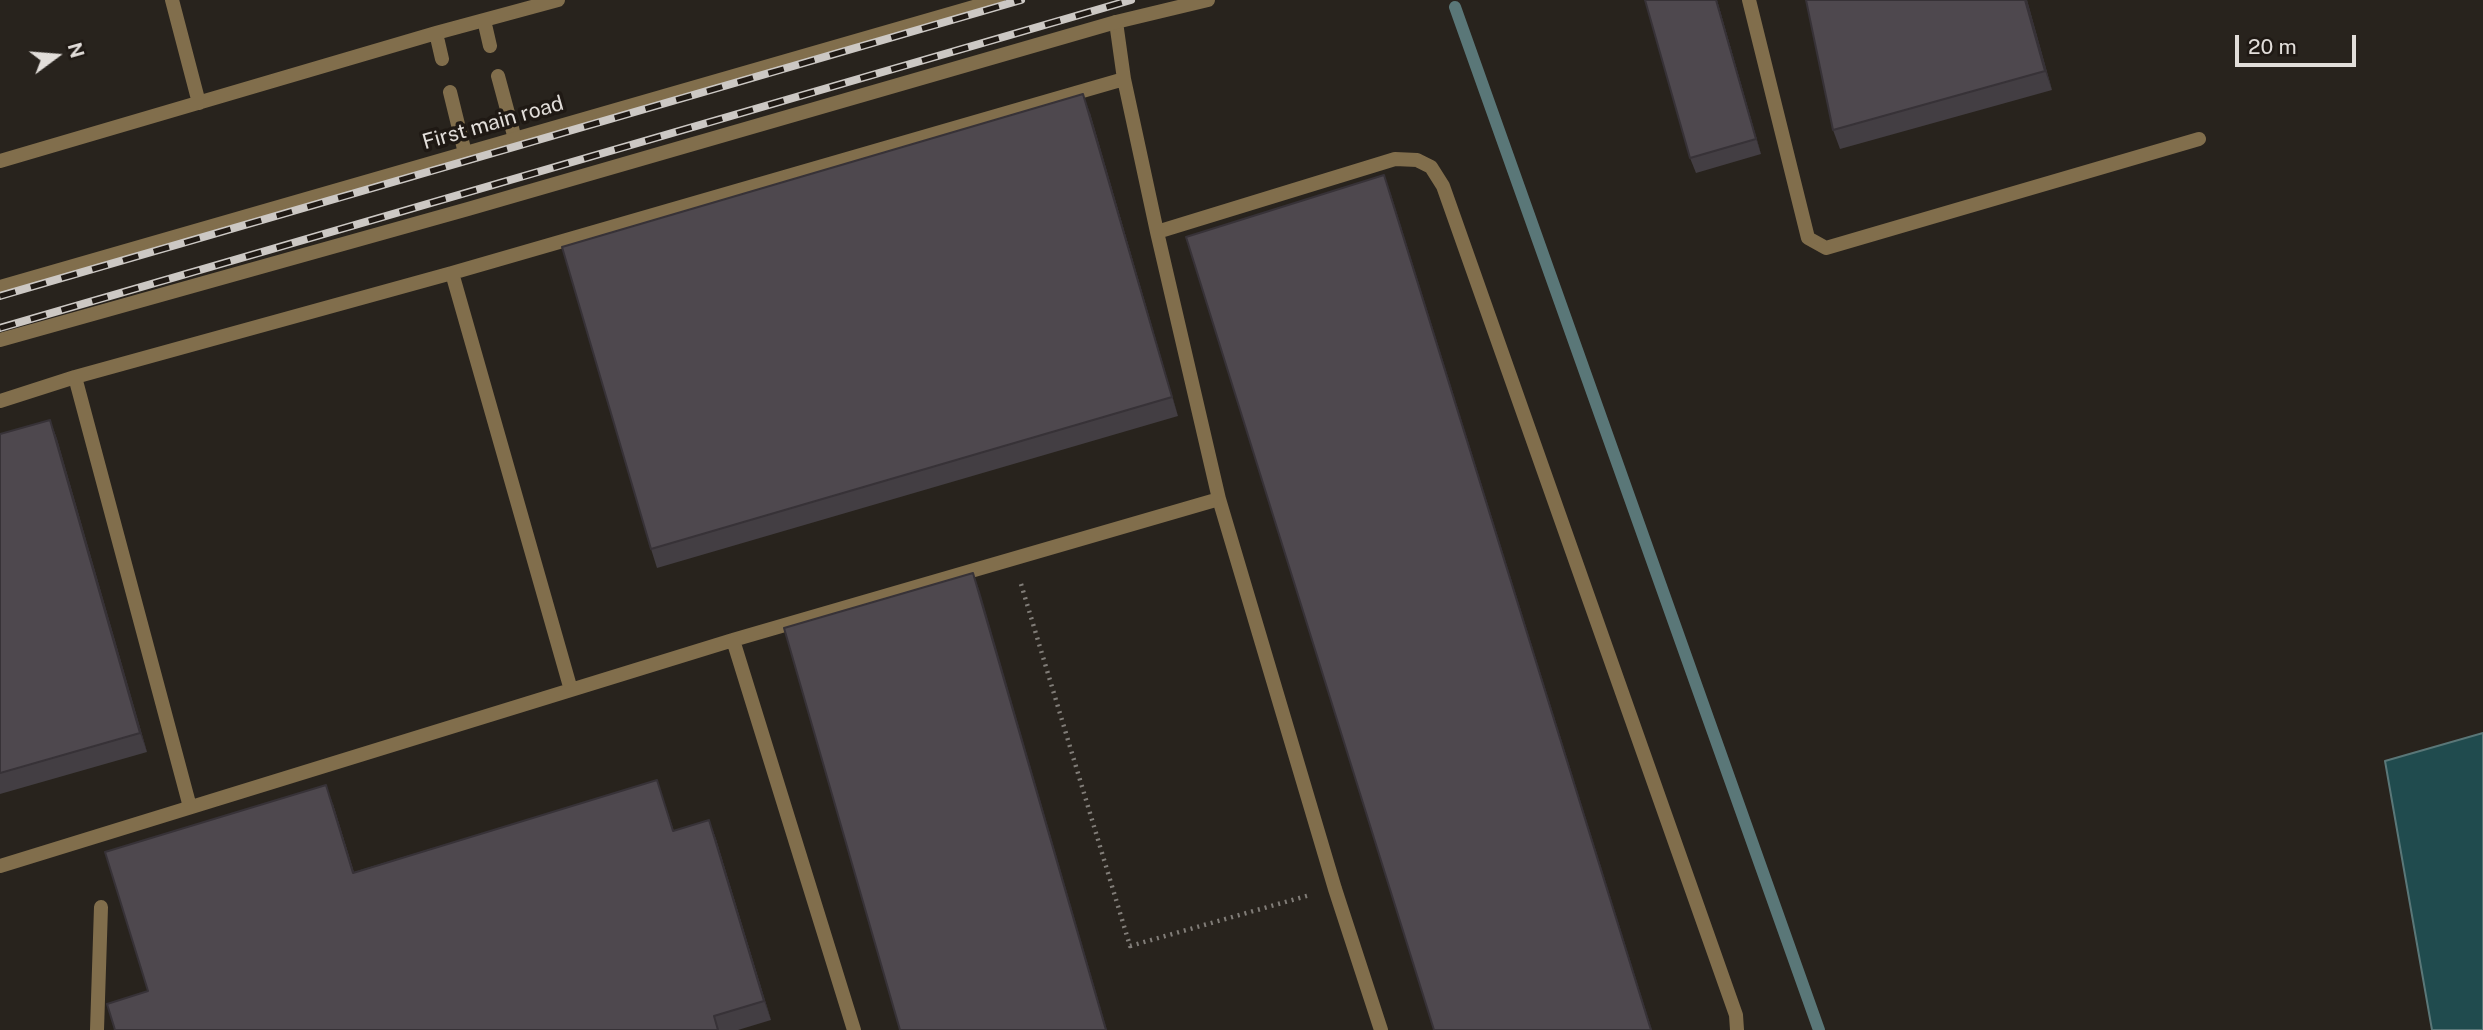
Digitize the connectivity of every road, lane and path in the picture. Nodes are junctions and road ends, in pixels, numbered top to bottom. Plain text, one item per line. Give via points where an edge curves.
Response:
1 (172, 0) edge
2 (558, 0) edge
3 (998, 0) edge
4 (1208, 0) edge
5 (1749, 0) edge
6 (484, 20) junction
7 (1116, 22) junction
8 (436, 33) junction
9 (490, 46) dead end
10 (442, 59) dead end
11 (498, 76) dead end
12 (1124, 79) junction
13 (450, 92) dead end
14 (199, 103) junction
15 (515, 139) junction
16 (2199, 139) dead end
17 (464, 153) junction
18 (0, 161) edge
19 (1157, 232) junction
20 (452, 273) junction
21 (0, 287) edge
22 (0, 340) edge
23 (75, 377) junction
24 (0, 401) edge
25 (1219, 499) junction
26 (1014, 559) junction
27 (733, 640) junction
28 (571, 690) junction
29 (190, 807) junction
30 (0, 866) edge
31 (1335, 888) junction
32 (101, 906) dead end
33 (97, 1030) edge
34 (854, 1030) edge
35 (1381, 1030) edge
36 (1737, 1030) edge

1 - 14 street
2 - 6 street
3 - 15 street, First main road
4 - 7 street
5 - 16 street via 1808,238 1826,248
6 - 8 street
6 - 9 street
7 - 12 street
7 - 22 street
8 - 10 street
8 - 14 street
11 - 15 street
12 - 19 street
12 - 20 street
13 - 17 street
14 - 18 street
15 - 17 street, First main road
17 - 21 street, First main road
19 - 25 street
19 - 36 street via 1395,159 1416,160 1431,167 1443,186 1737,1016
20 - 23 street
20 - 28 street
23 - 24 street
23 - 29 street
25 - 26 street
25 - 31 street
26 - 27 street
26 - 31 path via 1130,946
27 - 28 street
27 - 34 street
28 - 29 street
29 - 30 street
31 - 35 street
32 - 33 street

